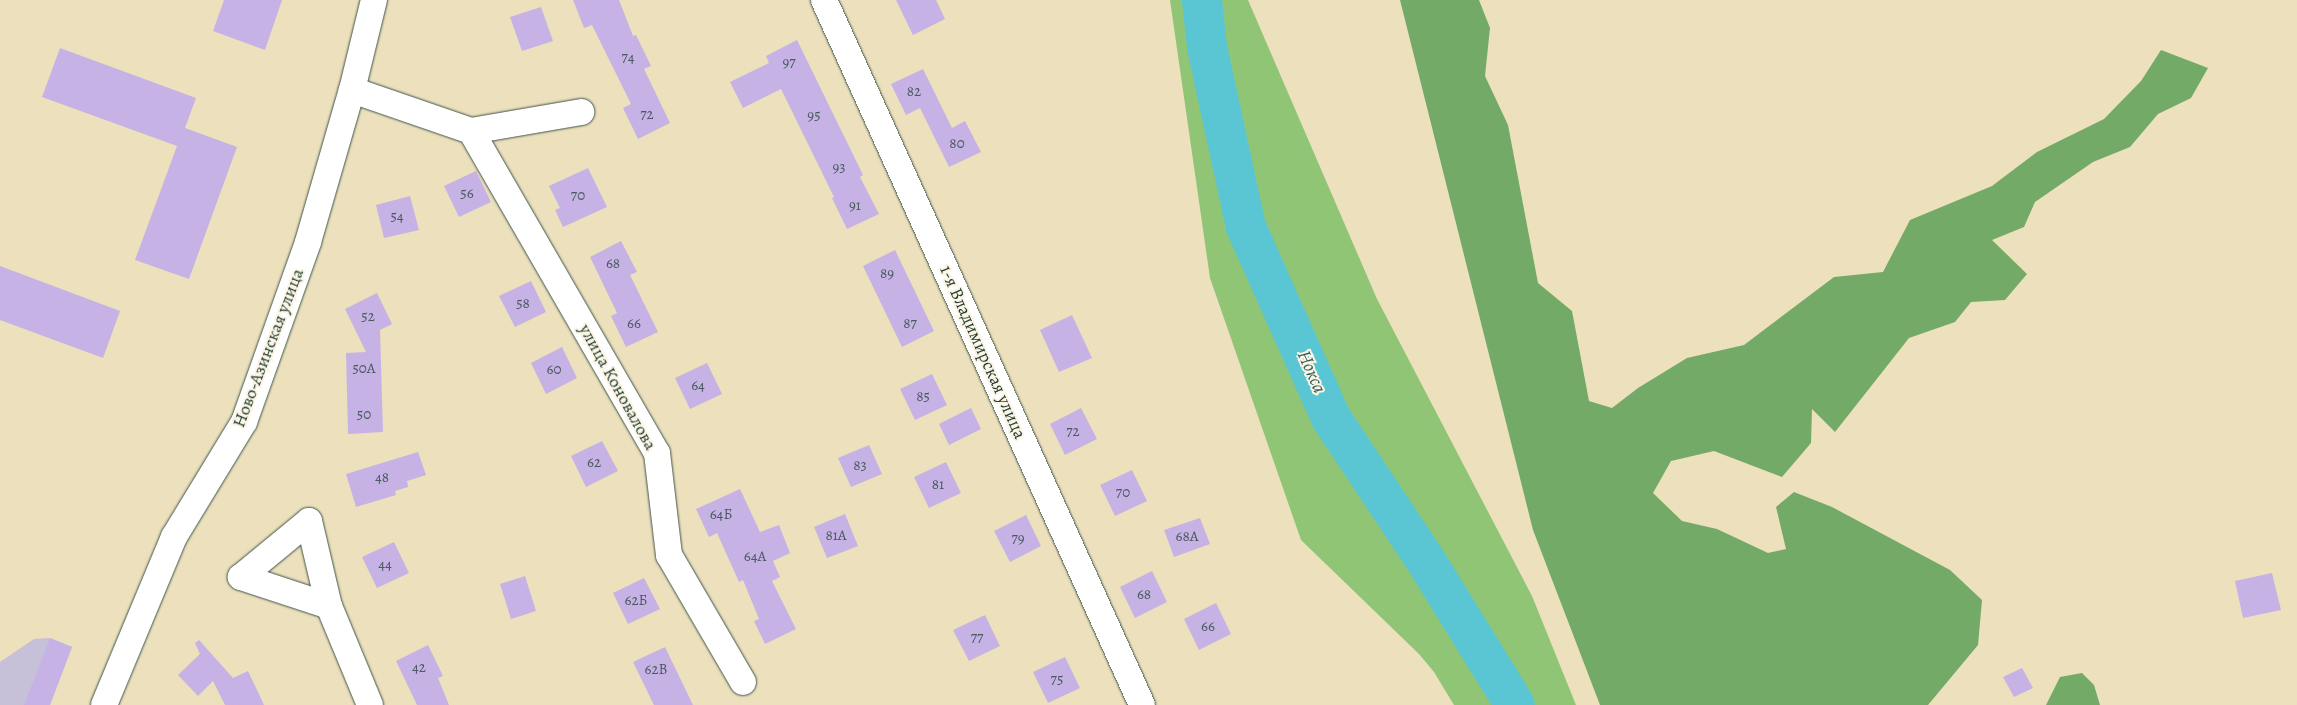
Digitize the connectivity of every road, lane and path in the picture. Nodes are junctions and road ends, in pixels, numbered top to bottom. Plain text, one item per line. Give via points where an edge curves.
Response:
1 (374, 0) edge
2 (824, 0) edge
3 (352, 90) junction
4 (581, 112) dead end
5 (470, 131) junction
6 (329, 606) dead end
7 (743, 682) dead end
8 (104, 705) edge
9 (370, 705) edge
10 (1142, 705) edge

1 - 3 street, Ново-Азинская улица
2 - 10 street, 1-я Владимирская улица
3 - 5 street
3 - 8 street, Ново-Азинская улица via 308,242 244,422 174,537
4 - 5 street
5 - 7 street, улица Коновалова via 657,453 669,555
6 - 9 street

